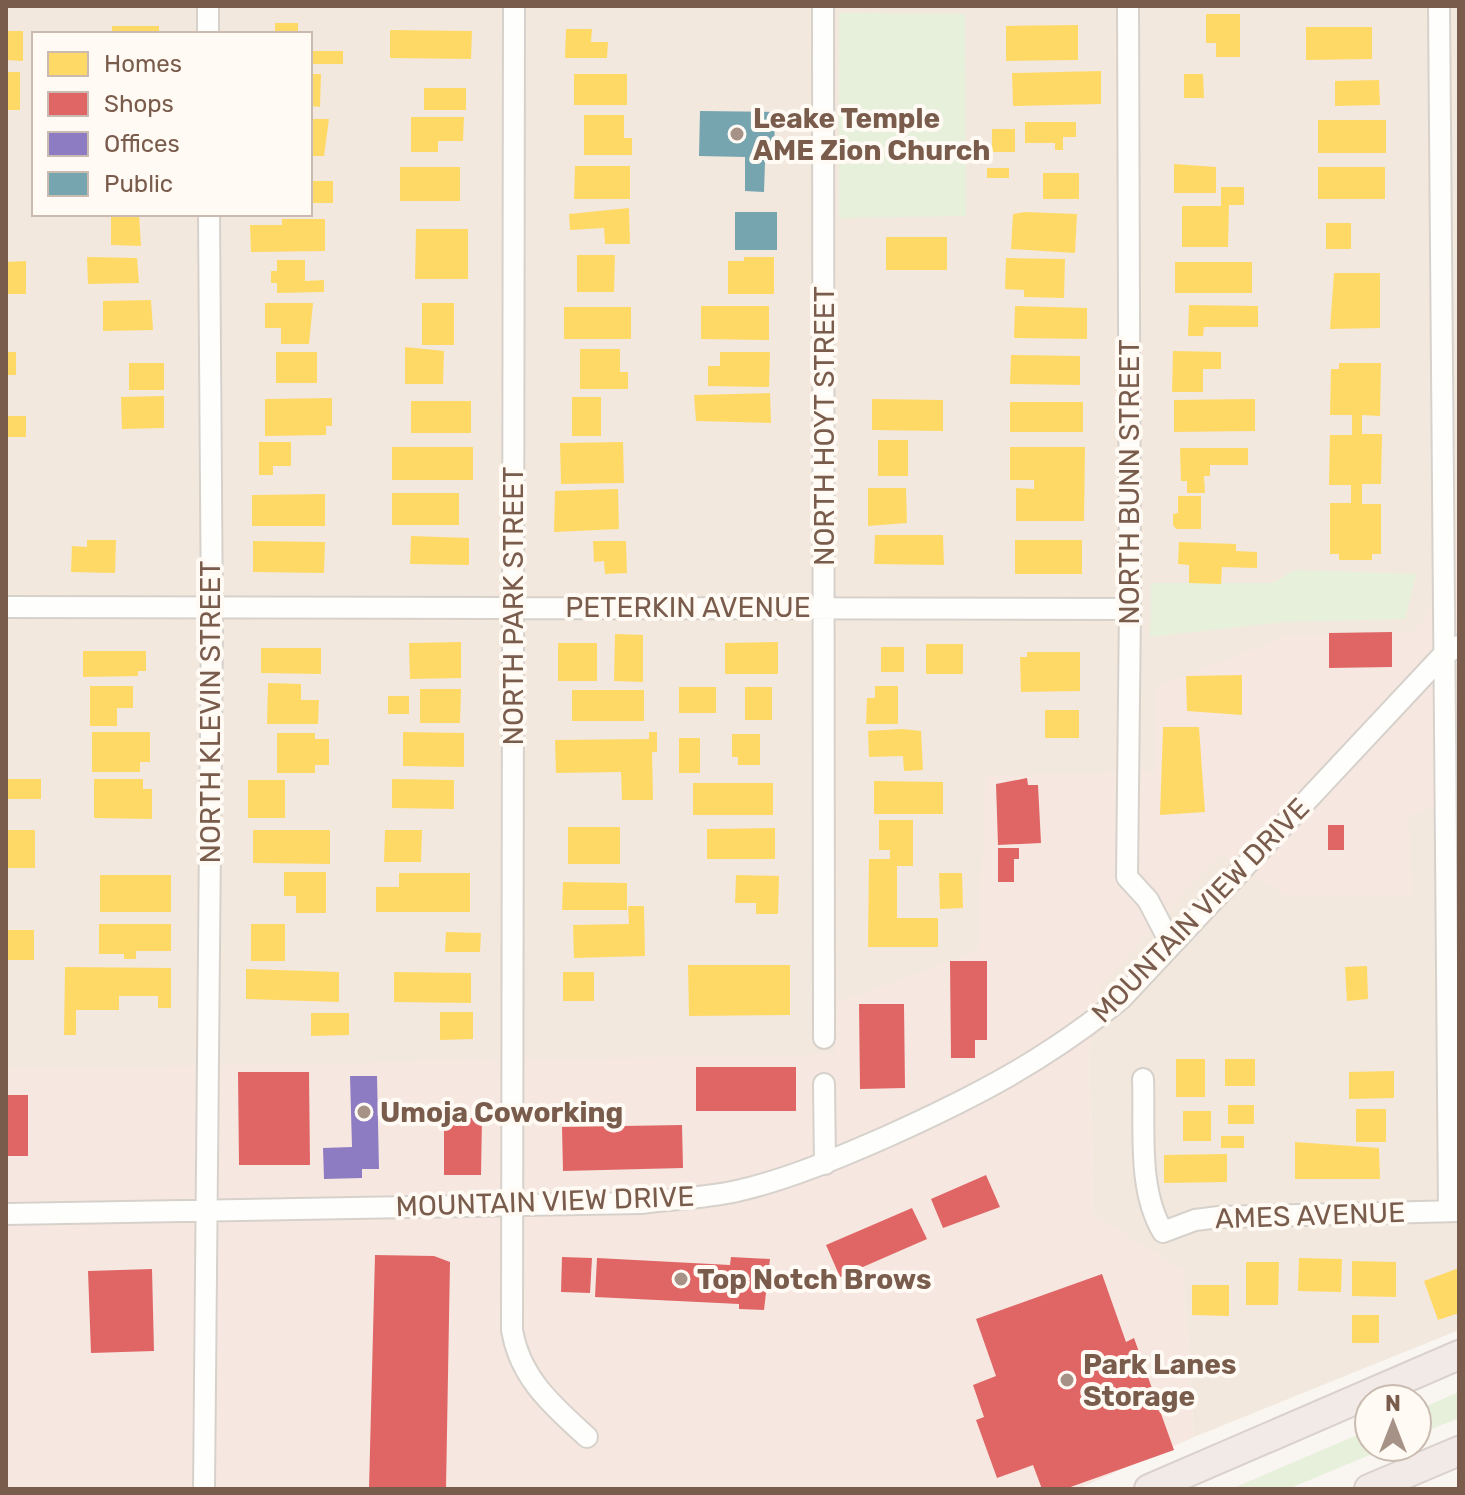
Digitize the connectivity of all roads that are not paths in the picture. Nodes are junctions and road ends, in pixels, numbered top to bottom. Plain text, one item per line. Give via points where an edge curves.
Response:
1 (208, 6) edge
2 (514, 6) edge
3 (823, 6) edge
4 (1128, 6) edge
5 (1439, 6) edge
6 (208, 32) edge
7 (209, 216) edge
8 (6, 607) edge
9 (211, 607) junction
10 (513, 607) junction
11 (824, 607) junction
12 (1130, 609) junction
13 (1451, 650) edge
14 (1171, 944) junction
15 (824, 1038) dead end
16 (1143, 1079) dead end
17 (824, 1084) dead end
18 (825, 1164) junction
19 (513, 1207) junction
20 (206, 1210) junction
21 (1454, 1211) edge
22 (6, 1214) edge
23 (1459, 1355) edge
24 (587, 1437) dead end
25 (1459, 1451) edge
26 (204, 1489) edge
27 (1149, 1489) edge
28 (1369, 1489) edge

1 - 6 street
2 - 10 street, NORTH PARK STREET
3 - 11 street, NORTH HOYT STREET
4 - 12 street, NORTH BUNN STREET
5 - 13 street
7 - 9 street, NORTH KLEVIN STREET
8 - 9 street, PETERKIN AVENUE
9 - 10 street, PETERKIN AVENUE
9 - 20 street, NORTH KLEVIN STREET
10 - 11 street, PETERKIN AVENUE
10 - 19 street, NORTH PARK STREET
11 - 12 street, PETERKIN AVENUE
11 - 15 street, NORTH HOYT STREET
12 - 14 street, NORTH BUNN STREET via 1127,877 1148,900
13 - 14 street, MOUNTAIN VIEW DRIVE
13 - 21 street
14 - 18 street, MOUNTAIN VIEW DRIVE via 1121,999 1034,1064
16 - 21 street, AMES AVENUE via 1148,1189 1152,1214 1163,1232 1219,1217
17 - 18 street
18 - 19 street, MOUNTAIN VIEW DRIVE via 736,1191 641,1203
19 - 20 street, MOUNTAIN VIEW DRIVE
19 - 24 street, NORTH PARK STREET via 516,1353 545,1398
20 - 22 street, MOUNTAIN VIEW DRIVE
20 - 26 street, NORTH KLEVIN STREET
23 - 27 highway
25 - 28 highway

